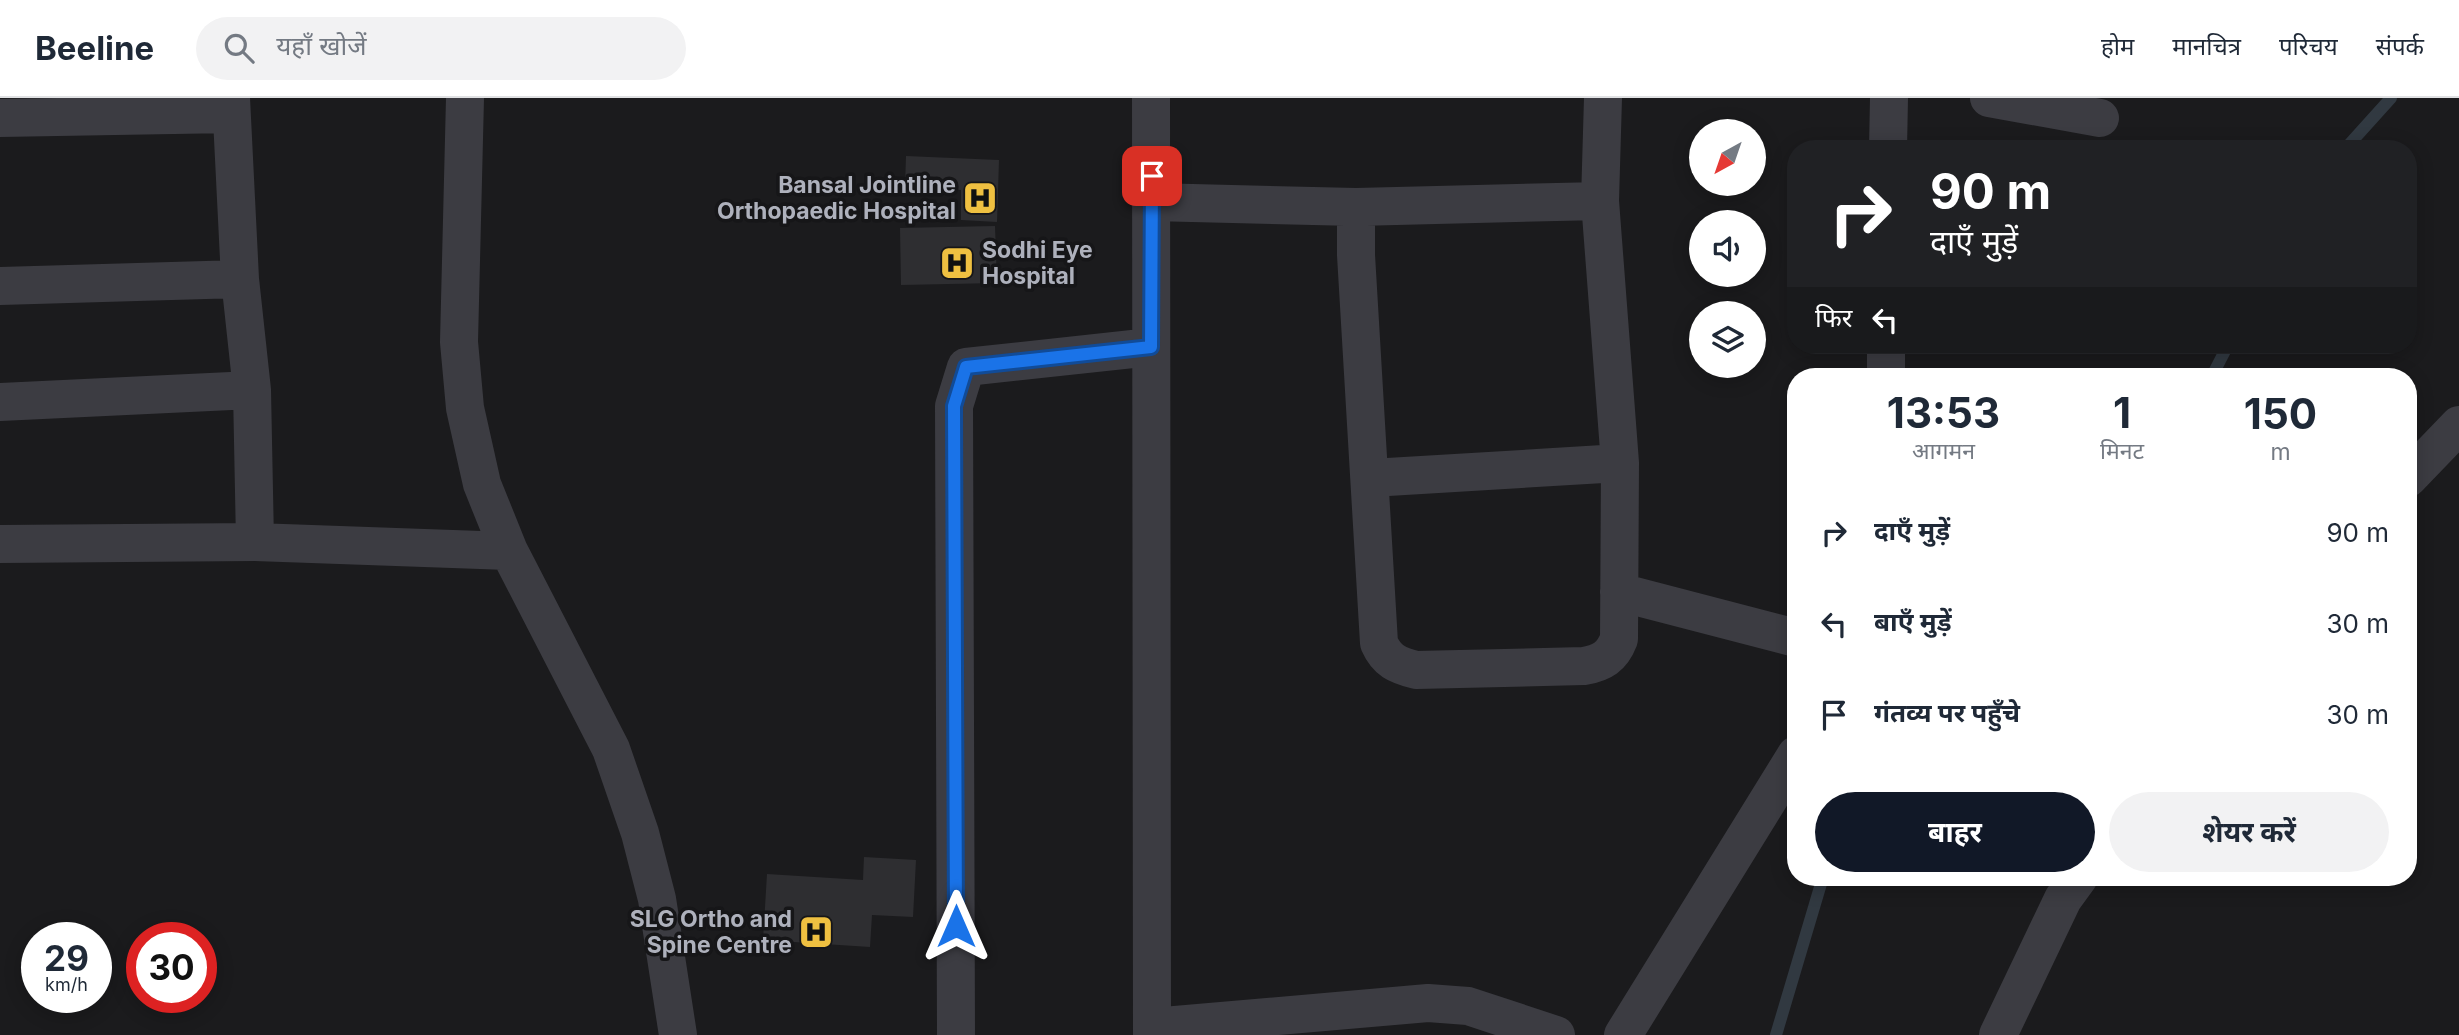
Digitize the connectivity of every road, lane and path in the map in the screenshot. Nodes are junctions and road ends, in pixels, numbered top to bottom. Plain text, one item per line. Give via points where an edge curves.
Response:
1 (465, 98) edge
2 (1151, 98) edge
3 (1603, 98) edge
4 (1889, 98) edge
5 (1989, 98) edge
6 (231, 106) edge
7 (0, 118) edge
8 (2100, 118) dead end
9 (1888, 140) edge
10 (1601, 201) junction
11 (1152, 202) junction
12 (1356, 207) junction
13 (240, 279) junction
14 (0, 286) edge
15 (1151, 347) junction
16 (252, 390) junction
17 (0, 402) edge
18 (2459, 425) edge
19 (1620, 463) junction
20 (2417, 469) edge
21 (1371, 478) junction
22 (255, 542) junction
23 (0, 544) edge
24 (509, 551) junction
25 (1619, 592) junction
26 (1787, 636) edge
27 (1787, 770) edge
28 (2072, 886) edge
29 (1152, 1031) edge
30 (678, 1035) edge
31 (956, 1035) edge
32 (1556, 1035) edge
33 (1623, 1035) edge
34 (1998, 1035) edge

1 - 24 street via 459,342 465,408 482,484
2 - 11 street
3 - 10 street
4 - 9 street
5 - 8 street
6 - 7 street
6 - 13 street
10 - 12 street
10 - 19 street
11 - 12 street
11 - 15 street
12 - 21 street
13 - 14 street
13 - 16 street
15 - 29 street
15 - 31 street via 966,367 954,406
16 - 17 street
16 - 22 street
18 - 20 street
19 - 21 street
19 - 25 street
21 - 25 street via 1379,643 1385,656 1397,665 1416,670 1599,663 1614,652 1619,639
22 - 23 street
22 - 24 street
24 - 30 street via 611,749 657,899
25 - 26 street
27 - 33 street
28 - 34 street
29 - 32 street via 1428,1003 1468,1006

